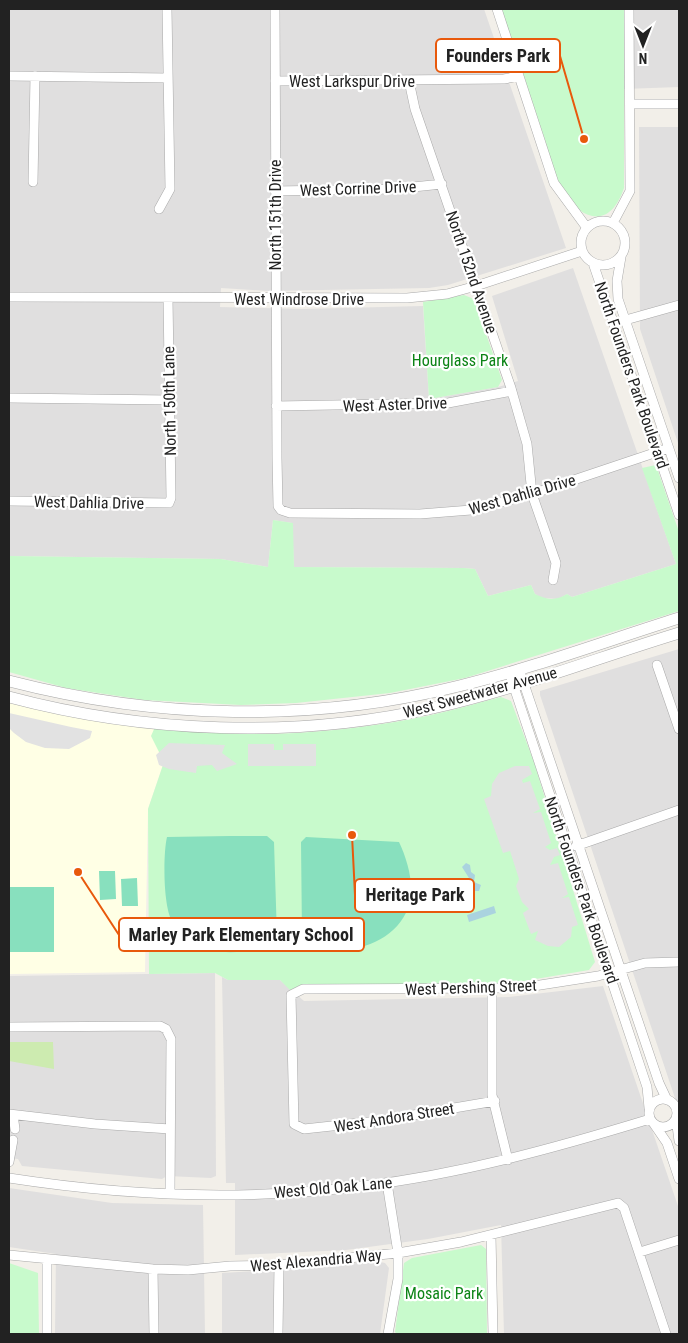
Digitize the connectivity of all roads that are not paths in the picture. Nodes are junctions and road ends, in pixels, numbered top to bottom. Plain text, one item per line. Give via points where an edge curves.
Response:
1 (167, 9) edge
2 (275, 9) edge
3 (497, 9) edge
4 (629, 9) edge
5 (9, 76) edge
6 (34, 76) junction
7 (519, 76) junction
8 (168, 78) junction
9 (409, 81) junction
10 (275, 82) junction
11 (630, 104) junction
12 (679, 104) edge
13 (33, 182) dead end
14 (442, 184) junction
15 (275, 191) junction
16 (159, 209) dead end
17 (613, 223) junction
18 (587, 228) junction
19 (582, 251) junction
20 (620, 257) junction
21 (594, 263) junction
22 (476, 286) junction
23 (9, 297) edge
24 (168, 298) junction
25 (276, 300) junction
26 (679, 305) edge
27 (626, 319) junction
28 (615, 323) junction
29 (512, 391) junction
30 (9, 398) edge
31 (169, 400) junction
32 (276, 406) junction
33 (669, 448) junction
34 (658, 452) junction
35 (679, 478) edge
36 (532, 494) junction
37 (9, 501) edge
38 (168, 503) joint
39 (281, 510) joint
40 (679, 515) edge
41 (552, 580) dead end
42 (679, 618) edge
43 (679, 633) edge
44 (657, 665) dead end
45 (514, 671) junction
46 (9, 681) edge
47 (518, 684) junction
48 (9, 696) edge
49 (676, 706) edge
50 (679, 729) edge
51 (679, 810) edge
52 (579, 845) junction
53 (568, 849) junction
54 (679, 962) edge
55 (621, 968) junction
56 (610, 972) junction
57 (492, 988) junction
58 (9, 1027) edge
59 (667, 1100) junction
60 (495, 1101) junction
61 (678, 1107) edge
62 (649, 1108) junction
63 (676, 1118) junction
64 (12, 1121) edge
65 (652, 1121) junction
66 (294, 1124) joint
67 (170, 1129) junction
68 (679, 1141) edge
69 (12, 1144) edge
70 (508, 1160) junction
71 (9, 1162) edge
72 (9, 1178) edge
73 (679, 1179) edge
74 (387, 1183) junction
75 (170, 1194) junction
76 (491, 1235) junction
77 (679, 1240) edge
78 (640, 1252) junction
79 (398, 1253) junction
80 (9, 1255) edge
81 (47, 1260) junction
82 (279, 1265) junction
83 (153, 1269) junction
84 (47, 1334) edge
85 (154, 1334) edge
86 (278, 1334) edge
87 (388, 1334) edge
88 (493, 1334) edge
89 (666, 1334) edge

1 - 8 street
2 - 10 street, North 151th Drive
3 - 7 street
4 - 11 street
5 - 6 street
6 - 8 street
6 - 13 street
7 - 9 street, West Larkspur Drive
7 - 18 street via 554,183
8 - 16 street via 170,189
9 - 10 street, West Larkspur Drive
9 - 14 street, North 152nd Avenue via 415,109
10 - 15 street, North 151th Drive
11 - 12 street
11 - 17 street via 630,191
14 - 15 street, West Corrine Drive via 394,189
14 - 22 street, North 152nd Avenue
15 - 25 street, North 151th Drive
17 - 18 street via 598,222
17 - 20 street via 624,236 625,247
18 - 19 street via 582,238
19 - 21 street
19 - 22 street, West Windrose Drive
20 - 21 street via 605,266
20 - 27 street, North Founders Park Boulevard via 617,291
21 - 28 street, North Founders Park Boulevard
22 - 25 street, West Windrose Drive via 448,294 407,298
22 - 29 street, North 152nd Avenue
23 - 24 street, West Windrose Drive
24 - 25 street, West Windrose Drive
24 - 31 street, North 150th Lane
25 - 32 street, North 151th Drive
26 - 27 street
27 - 28 street
27 - 33 street, North Founders Park Boulevard
28 - 34 street, North Founders Park Boulevard
29 - 32 street, West Aster Drive via 448,403
29 - 36 street, North 152nd Avenue via 527,444
30 - 31 street
31 - 38 street, North 150th Lane via 171,498
32 - 39 street, North 151th Drive via 278,506
33 - 34 street, West Dahlia Drive
33 - 35 street, North Founders Park Boulevard
34 - 36 street, West Dahlia Drive
34 - 40 street, North Founders Park Boulevard
36 - 39 street, West Dahlia Drive via 471,510 420,514 290,513
36 - 41 street, North 152nd Avenue via 556,563
37 - 38 street, West Dahlia Drive
42 - 45 street, West Sweetwater Avenue
43 - 47 street, West Sweetwater Avenue
44 - 49 street
45 - 46 street, West Sweetwater Avenue via 402,698 274,712 201,712 123,704
45 - 47 street, North Founders Park Boulevard
47 - 48 street, West Sweetwater Avenue via 408,712 353,721 277,727 201,726 133,720
47 - 52 street, North Founders Park Boulevard
47 - 53 street, North Founders Park Boulevard
49 - 50 street
51 - 52 street
52 - 53 street
52 - 55 street, North Founders Park Boulevard
53 - 56 street, North Founders Park Boulevard
54 - 55 street, West Pershing Street
55 - 56 street, West Pershing Street
55 - 59 street, North Founders Park Boulevard
56 - 57 street, West Pershing Street via 545,985
56 - 62 street, North Founders Park Boulevard via 649,1092
57 - 60 street via 492,1095
57 - 66 street, West Pershing Street via 303,989 291,995
58 - 67 street via 160,1026 166,1029 171,1039
59 - 61 street
59 - 62 street via 658,1100
60 - 66 street, West Andora Street via 378,1121 304,1129
60 - 70 street
61 - 63 street
62 - 65 street
63 - 65 street via 666,1127
63 - 68 street
64 - 67 street
65 - 70 street, West Old Oak Lane
65 - 73 street via 667,1143
67 - 75 street
69 - 71 street
70 - 74 street, West Old Oak Lane
72 - 75 street, West Old Oak Lane via 98,1190
74 - 75 street, West Old Oak Lane via 246,1194
74 - 79 street
76 - 78 street, West Alexandria Way via 618,1204 624,1208
76 - 79 street, West Alexandria Way
76 - 88 street
77 - 78 street
78 - 89 street
79 - 82 street, West Alexandria Way
79 - 87 street via 398,1279
80 - 81 street, West Alexandria Way
81 - 83 street, West Alexandria Way
81 - 84 street
82 - 83 street, West Alexandria Way
82 - 86 street
83 - 85 street

